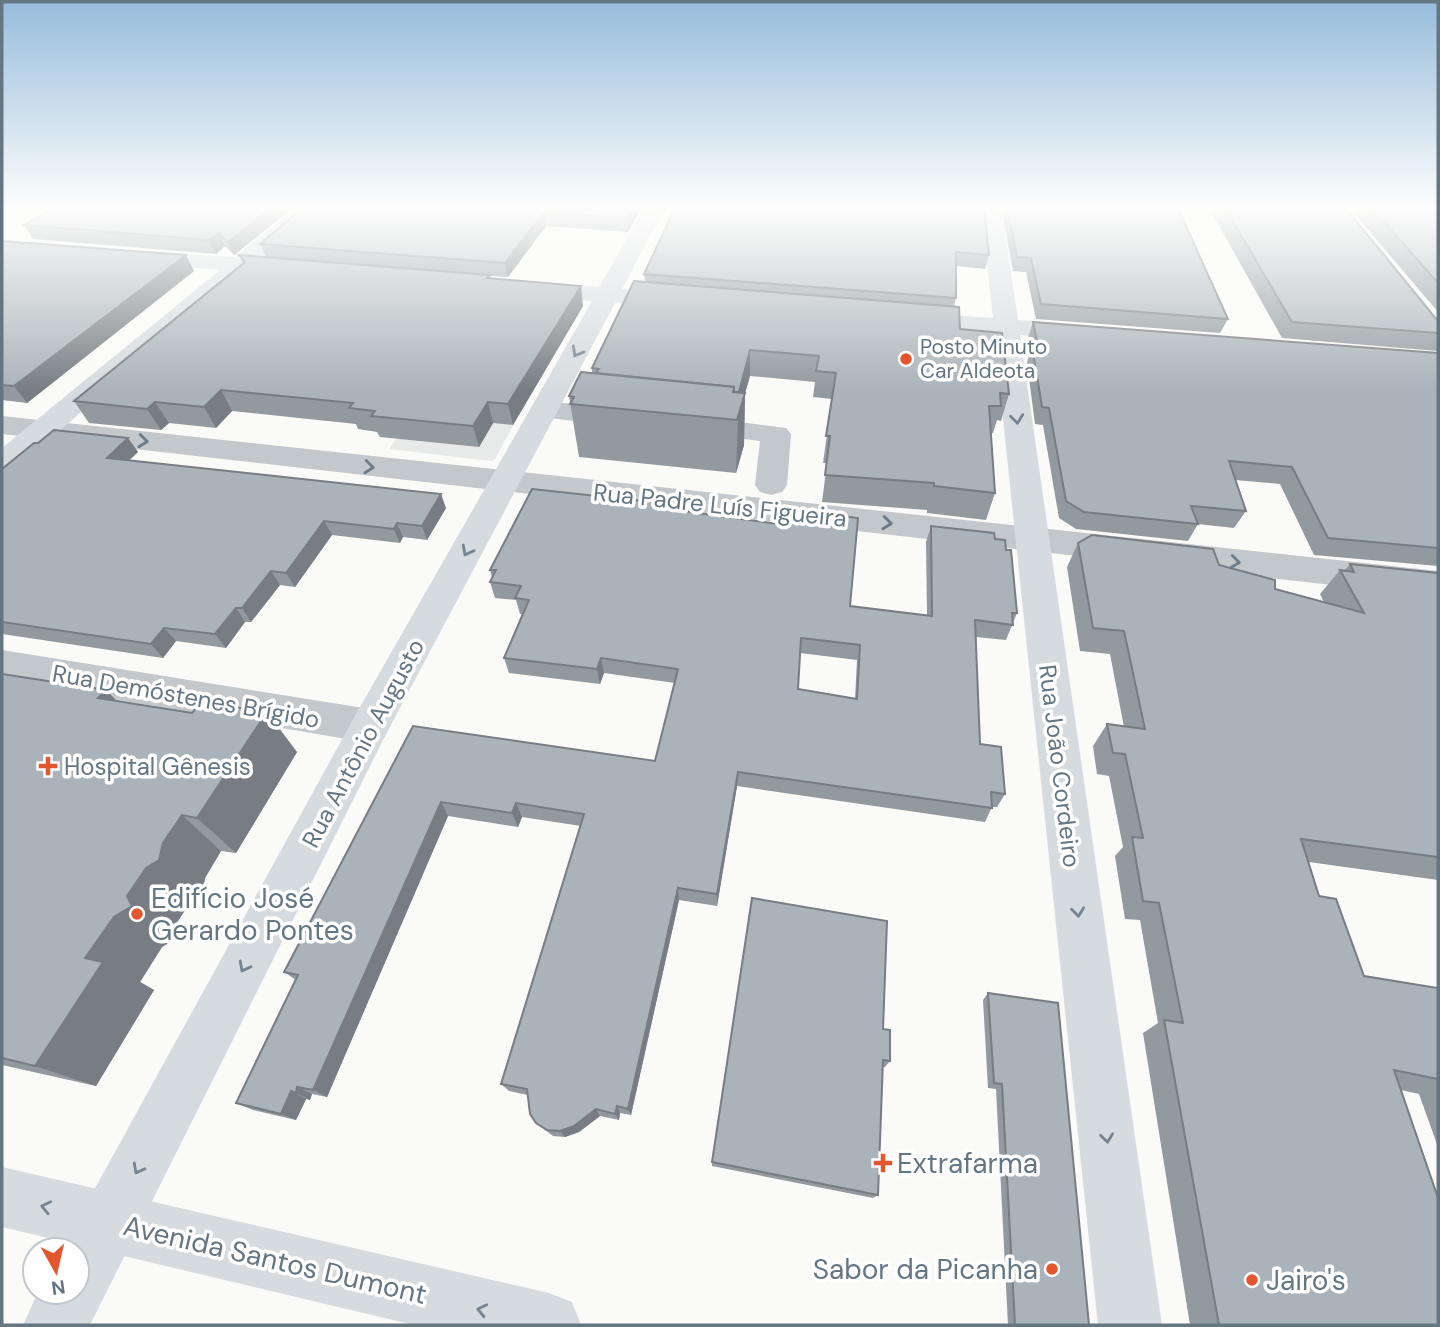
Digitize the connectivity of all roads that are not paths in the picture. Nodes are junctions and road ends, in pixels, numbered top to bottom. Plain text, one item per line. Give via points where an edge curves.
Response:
1 (235, 268) edge
2 (281, 268) edge
3 (623, 268) edge
4 (998, 268) edge
5 (313, 271) edge
6 (505, 286) edge
7 (609, 295) junction
8 (705, 303) edge
9 (882, 317) edge
10 (1006, 327) junction
11 (1111, 335) edge
12 (544, 410) junction
13 (2, 425) edge
14 (42, 430) junction
15 (2, 463) edge
16 (504, 482) junction
17 (771, 485) dead end
18 (1031, 539) junction
19 (1438, 584) edge
20 (2, 665) edge
21 (370, 726) junction
22 (2, 1197) edge
23 (111, 1221) junction
24 (91, 1258) edge
25 (65, 1306) edge
26 (55, 1325) edge
27 (549, 1325) edge
28 (1130, 1325) edge

1 - 14 street
2 - 5 street
3 - 7 street, Rua Antônio Augusto
4 - 10 street, Rua João Cordeiro
6 - 7 street
7 - 8 street
7 -> 12 street, Rua Antônio Augusto
9 - 10 street
10 - 11 street
10 -> 18 street, Rua João Cordeiro
12 - 16 street, Rua Antônio Augusto
12 - 17 street via 775,433
13 - 14 street, Rua Padre Luís Figueira
14 - 15 street
14 -> 16 street, Rua Padre Luís Figueira
16 -> 18 street, Rua Padre Luís Figueira
16 -> 21 street, Rua Antônio Augusto
18 -> 19 street, Rua Padre Luís Figueira
18 -> 28 street, Rua João Cordeiro
20 - 21 street, Rua Demóstenes Brígido
21 -> 23 street, Rua Antônio Augusto
23 -> 22 street, Avenida Santos Dumont
23 - 24 street, Rua Antônio Augusto
27 -> 23 street, Avenida Santos Dumont
25 - 26 street

